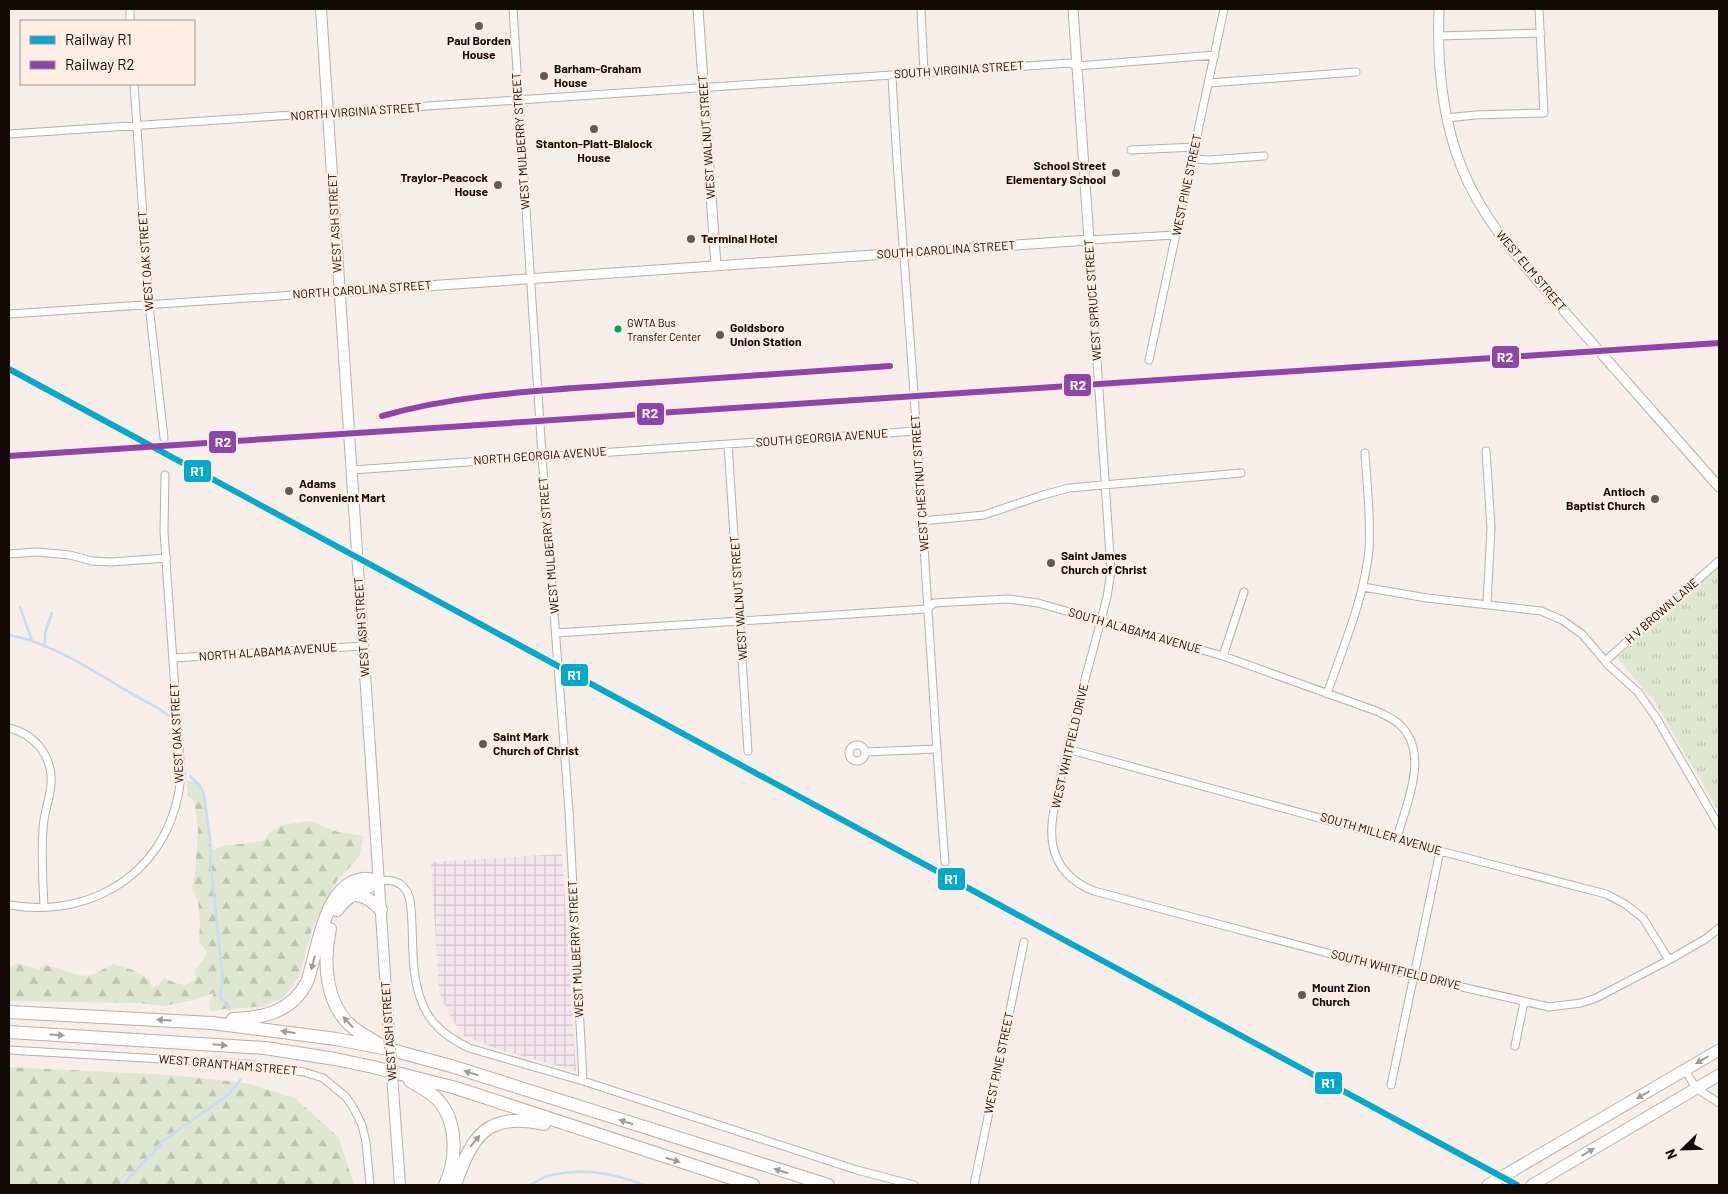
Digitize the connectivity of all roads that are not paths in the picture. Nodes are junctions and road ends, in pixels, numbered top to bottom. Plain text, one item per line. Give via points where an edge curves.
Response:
1 (321, 9) edge
2 (513, 9) edge
3 (698, 9) edge
4 (921, 9) edge
5 (1074, 9) edge
6 (1224, 9) edge
7 (1439, 9) edge
8 (1539, 9) edge
9 (1541, 33) junction
10 (1438, 36) junction
11 (1215, 55) junction
12 (1077, 66) junction
13 (1356, 72) dead end
14 (924, 73) junction
15 (892, 75) junction
16 (1209, 83) junction
17 (134, 85) edge
18 (703, 88) junction
19 (517, 101) junction
20 (328, 114) junction
21 (1448, 118) junction
22 (136, 126) junction
23 (9, 134) edge
24 (1195, 147) junction
25 (1131, 150) dead end
26 (1264, 156) dead end
27 (1192, 159) junction
28 (1176, 235) junction
29 (1089, 240) junction
30 (903, 254) junction
31 (716, 266) junction
32 (530, 278) junction
33 (339, 292) junction
34 (149, 305) junction
35 (9, 314) edge
36 (1148, 360) dead end
37 (916, 431) junction
38 (164, 438) dead end
39 (728, 444) junction
40 (1486, 451) dead end
41 (1365, 453) dead end
42 (542, 456) junction
43 (352, 470) junction
44 (1241, 473) dead end
45 (165, 476) dead end
46 (1106, 484) junction
47 (1719, 487) edge
48 (922, 521) junction
49 (9, 554) edge
50 (167, 558) junction
51 (1719, 560) edge
52 (1363, 587) junction
53 (1244, 592) dead end
54 (1487, 604) junction
55 (927, 609) junction
56 (1101, 620) junction
57 (741, 622) junction
58 (556, 633) junction
59 (363, 646) junction
60 (1223, 656) junction
61 (174, 658) junction
62 (1605, 661) junction
63 (1327, 694) junction
64 (9, 728) edge
65 (937, 749) junction
66 (1067, 749) junction
67 (748, 751) dead end
68 (865, 752) dead end
69 (1719, 826) edge
70 (1397, 838) junction
71 (1440, 851) junction
72 (945, 862) dead end
73 (1065, 872) joint
74 (378, 881) junction
75 (352, 895) junction
76 (9, 904) edge
77 (44, 907) junction
78 (381, 910) junction
79 (1719, 928) edge
80 (1024, 942) dead end
81 (1669, 960) junction
82 (1414, 976) junction
83 (1524, 1002) junction
84 (9, 1012) edge
85 (212, 1022) junction
86 (9, 1032) edge
87 (1515, 1046) dead end
88 (388, 1049) junction
89 (9, 1050) edge
90 (1719, 1050) edge
91 (1685, 1070) junction
92 (397, 1072) junction
93 (1719, 1075) edge
94 (583, 1081) junction
95 (1391, 1085) dead end
96 (1696, 1088) junction
97 (1719, 1103) edge
98 (576, 1129) junction
99 (370, 1185) edge
100 (400, 1185) edge
101 (445, 1185) edge
102 (455, 1185) edge
103 (753, 1185) edge
104 (828, 1185) edge
105 (914, 1185) edge
106 (974, 1185) edge
107 (1488, 1185) edge
108 (1532, 1185) edge

1 - 20 main road, WEST ASH STREET
2 - 19 street, WEST MULBERRY STREET
3 - 18 street, WEST WALNUT STREET
4 - 14 street
5 - 12 street, WEST SPRUCE STREET
6 - 11 street, WEST PINE STREET
7 - 10 street, WEST ELM STREET
8 - 9 street
9 - 10 street
9 - 21 street via 1544,113
10 - 21 street, WEST ELM STREET via 1440,83
11 - 12 street, SOUTH VIRGINIA STREET
11 - 16 street, WEST PINE STREET
12 - 14 street, SOUTH VIRGINIA STREET via 1070,63
12 - 29 street, WEST SPRUCE STREET
13 - 16 street
14 - 15 street, SOUTH VIRGINIA STREET
15 - 18 street, SOUTH VIRGINIA STREET
15 - 30 street, WEST CHESTNUT STREET
16 - 24 street, WEST PINE STREET
17 - 22 street, WEST OAK STREET
18 - 19 street, NORTH VIRGINIA STREET
18 - 31 street, WEST WALNUT STREET
19 - 20 street, NORTH VIRGINIA STREET
19 - 32 street, WEST MULBERRY STREET
20 - 22 street, NORTH VIRGINIA STREET
20 - 33 main road, WEST ASH STREET
21 - 47 street, WEST ELM STREET via 1467,180 1509,248
22 - 23 street, NORTH VIRGINIA STREET
22 - 34 street, WEST OAK STREET
24 - 25 street
24 - 27 street, WEST PINE STREET
26 - 27 street
27 - 28 street, WEST PINE STREET
28 - 29 street, SOUTH CAROLINA STREET
28 - 36 street, WEST PINE STREET
29 - 30 street, SOUTH CAROLINA STREET
29 - 46 street, WEST SPRUCE STREET
30 - 31 street, SOUTH CAROLINA STREET
30 - 37 street, WEST CHESTNUT STREET
31 - 32 street, NORTH CAROLINA STREET
32 - 33 street, NORTH CAROLINA STREET
32 - 42 street, WEST MULBERRY STREET
33 - 34 street, NORTH CAROLINA STREET
33 - 43 main road, WEST ASH STREET
34 - 35 street, NORTH CAROLINA STREET
34 - 38 street, WEST OAK STREET
37 - 39 street, SOUTH GEORGIA AVENUE
37 - 48 street, WEST CHESTNUT STREET
39 - 42 street, NORTH GEORGIA AVENUE
39 - 57 street, WEST WALNUT STREET
40 - 54 street via 1491,528
41 - 52 street via 1370,520
42 - 43 street, NORTH GEORGIA AVENUE
42 - 58 street, WEST MULBERRY STREET
43 - 59 main road, WEST ASH STREET
44 - 46 street
45 - 50 street, WEST OAK STREET
46 - 48 street via 1053,492 984,515
46 - 56 street, WEST SPRUCE STREET via 1110,571 1108,597
48 - 55 street, WEST CHESTNUT STREET
49 - 50 street via 45,553 110,562
50 - 61 street, WEST OAK STREET
51 - 62 street, H V BROWN LANE
52 - 54 street
52 - 63 street
53 - 60 street
54 - 62 street via 1541,611 1562,620 1582,634
55 - 56 street, SOUTH ALABAMA AVENUE via 934,602 1008,599 1038,603
55 - 57 street, SOUTH ALABAMA AVENUE
55 - 65 street, WEST CHESTNUT STREET
56 - 60 street, SOUTH ALABAMA AVENUE
56 - 66 street, WEST WHITFIELD DRIVE
57 - 58 street
57 - 67 street, WEST WALNUT STREET
58 - 94 street, WEST MULBERRY STREET
59 - 61 street, NORTH ALABAMA AVENUE
59 - 74 main road, WEST ASH STREET
60 - 63 street, SOUTH ALABAMA AVENUE
61 - 77 street, WEST OAK STREET via 181,775 177,806 167,832 144,864 123,883 80,902
62 - 69 street via 1638,692 1657,719
63 - 70 street, SOUTH ALABAMA AVENUE via 1379,712 1399,724 1409,736 1416,752 1415,773
64 - 77 street via 36,742 51,772 43,830
65 - 68 street
65 - 72 street, WEST CHESTNUT STREET
66 - 70 street, SOUTH MILLER AVENUE
66 - 73 street, WEST WHITFIELD DRIVE via 1052,836 1055,854
70 - 71 street, SOUTH MILLER AVENUE
71 - 81 street, SOUTH MILLER AVENUE via 1606,894 1642,918
71 - 82 street
73 - 82 street, SOUTH WHITFIELD DRIVE via 1094,892
74 - 75 highway
74 - 78 main road, WEST ASH STREET
74 -> 85 highway via 358,880 337,896 328,912 307,982 292,1002 267,1016
74 - 94 street via 395,881 408,894 418,992 427,1013 441,1031 469,1048
75 - 78 highway via 370,899
88 -> 75 highway via 348,1023 329,986 326,954 329,931 337,910
76 - 77 street, WEST OAK STREET
78 - 100 main road, WEST ASH STREET, bridge
79 - 81 street, SOUTH WHITFIELD DRIVE
80 - 106 street, WEST PINE STREET
81 - 83 street, SOUTH WHITFIELD DRIVE via 1581,1003 1549,1007
82 - 83 street, SOUTH WHITFIELD DRIVE
82 - 95 street
83 - 87 street
85 -> 84 highway
88 -> 85 highway
86 -> 92 highway via 265,1048
104 -> 88 highway
89 - 99 street, WEST GRANTHAM STREET via 247,1064 323,1078 346,1097 362,1125
90 -> 91 highway
91 - 96 street
91 -> 107 highway
92 - 98 highway
92 - 101 highway via 432,1094 446,1113 453,1145
93 - 96 highway
94 - 105 street via 857,1170
96 - 97 street
108 -> 96 highway
102 -> 98 highway via 471,1146 493,1126 518,1120
98 -> 103 highway

